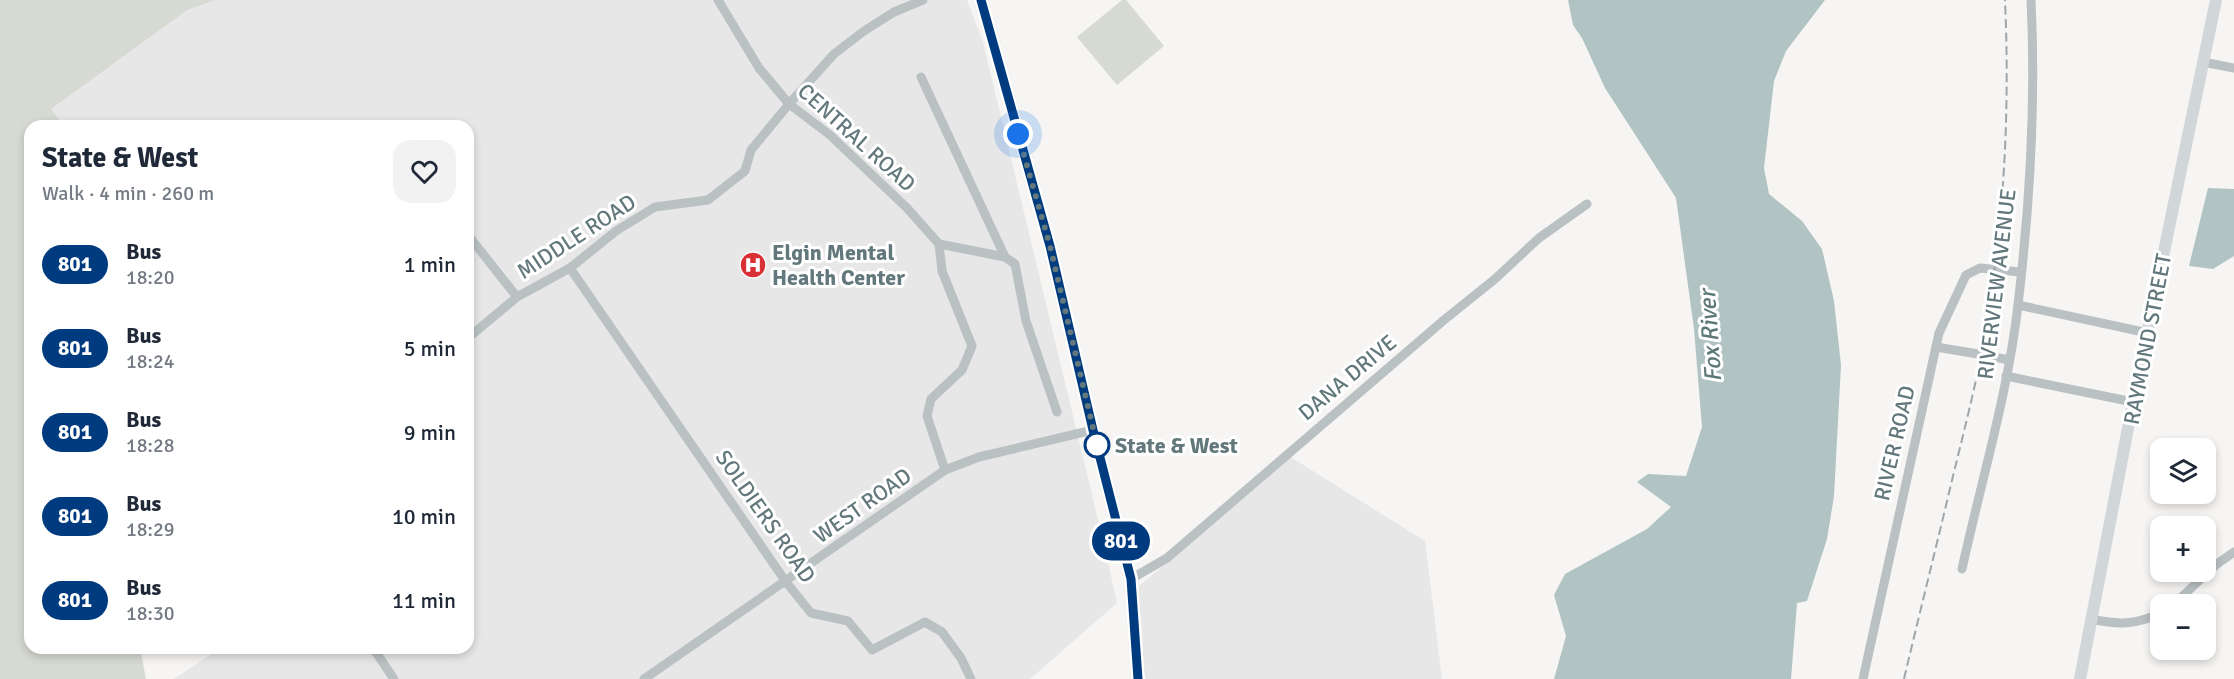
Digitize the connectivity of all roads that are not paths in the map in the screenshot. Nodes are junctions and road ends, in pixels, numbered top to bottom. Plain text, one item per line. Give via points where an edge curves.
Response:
1 (718, 0) edge
2 (923, 0) edge
3 (981, 0) edge
4 (2031, 0) edge
5 (2216, 0) edge
6 (2203, 62) junction
7 (2234, 68) edge
8 (921, 77) dead end
9 (789, 104) junction
10 (1587, 204) dead end
11 (474, 243) edge
12 (939, 244) junction
13 (1005, 256) junction
14 (570, 268) junction
15 (2020, 272) junction
16 (517, 297) junction
17 (2018, 305) junction
18 (474, 333) edge
19 (2148, 333) junction
20 (1936, 347) junction
21 (2009, 360) junction
22 (2006, 376) junction
23 (2133, 402) junction
24 (1058, 412) dead end
25 (1093, 430) junction
26 (945, 470) junction
27 (2234, 552) edge
28 (1962, 569) dead end
29 (1131, 579) junction
30 (786, 582) junction
31 (2185, 594) edge
32 (2150, 618) edge
33 (2092, 619) junction
34 (377, 654) edge
35 (394, 679) edge
36 (644, 679) edge
37 (971, 679) edge
38 (1138, 679) edge
39 (1863, 679) edge
40 (2080, 679) edge

1 - 9 street, CENTRAL ROAD via 759,68
2 - 9 street, MIDDLE ROAD via 894,12 834,54
3 - 25 main road via 1050,246
4 - 15 street, RIVERVIEW AVENUE via 2030,170
5 - 6 street, RAYMOND STREET
6 - 7 street
6 - 19 street, RAYMOND STREET
8 - 13 street
9 - 12 street, CENTRAL ROAD via 830,135
9 - 14 street, MIDDLE ROAD via 752,150 744,171 708,200 655,207 616,231
10 - 29 street, DANA DRIVE via 1539,238 1167,558
11 - 16 street
12 - 13 street
12 - 26 street via 942,271 972,346 963,370 931,399 927,416
13 - 24 street via 1015,264 1026,321
14 - 16 street, MIDDLE ROAD
14 - 30 street, SOLDIERS ROAD
15 - 17 street, RIVERVIEW AVENUE
15 - 20 street, RIVER ROAD via 1980,268 1966,275
16 - 18 street, MIDDLE ROAD
17 - 19 street
17 - 21 street, RIVERVIEW AVENUE
19 - 23 street, RAYMOND STREET
20 - 21 street
20 - 39 street, RIVER ROAD
21 - 22 street, RIVERVIEW AVENUE
22 - 23 street
22 - 28 street, RIVERVIEW AVENUE
23 - 33 street, RAYMOND STREET
25 - 26 street, WEST ROAD via 979,457
25 - 29 main road
26 - 30 street, WEST ROAD
27 - 31 street
29 - 38 main road
30 - 36 street, WEST ROAD
30 - 37 street, SOLDIERS ROAD via 811,613 848,621 872,650 925,622 942,632
32 - 33 street via 2121,624
33 - 40 street, RAYMOND STREET
34 - 35 street

